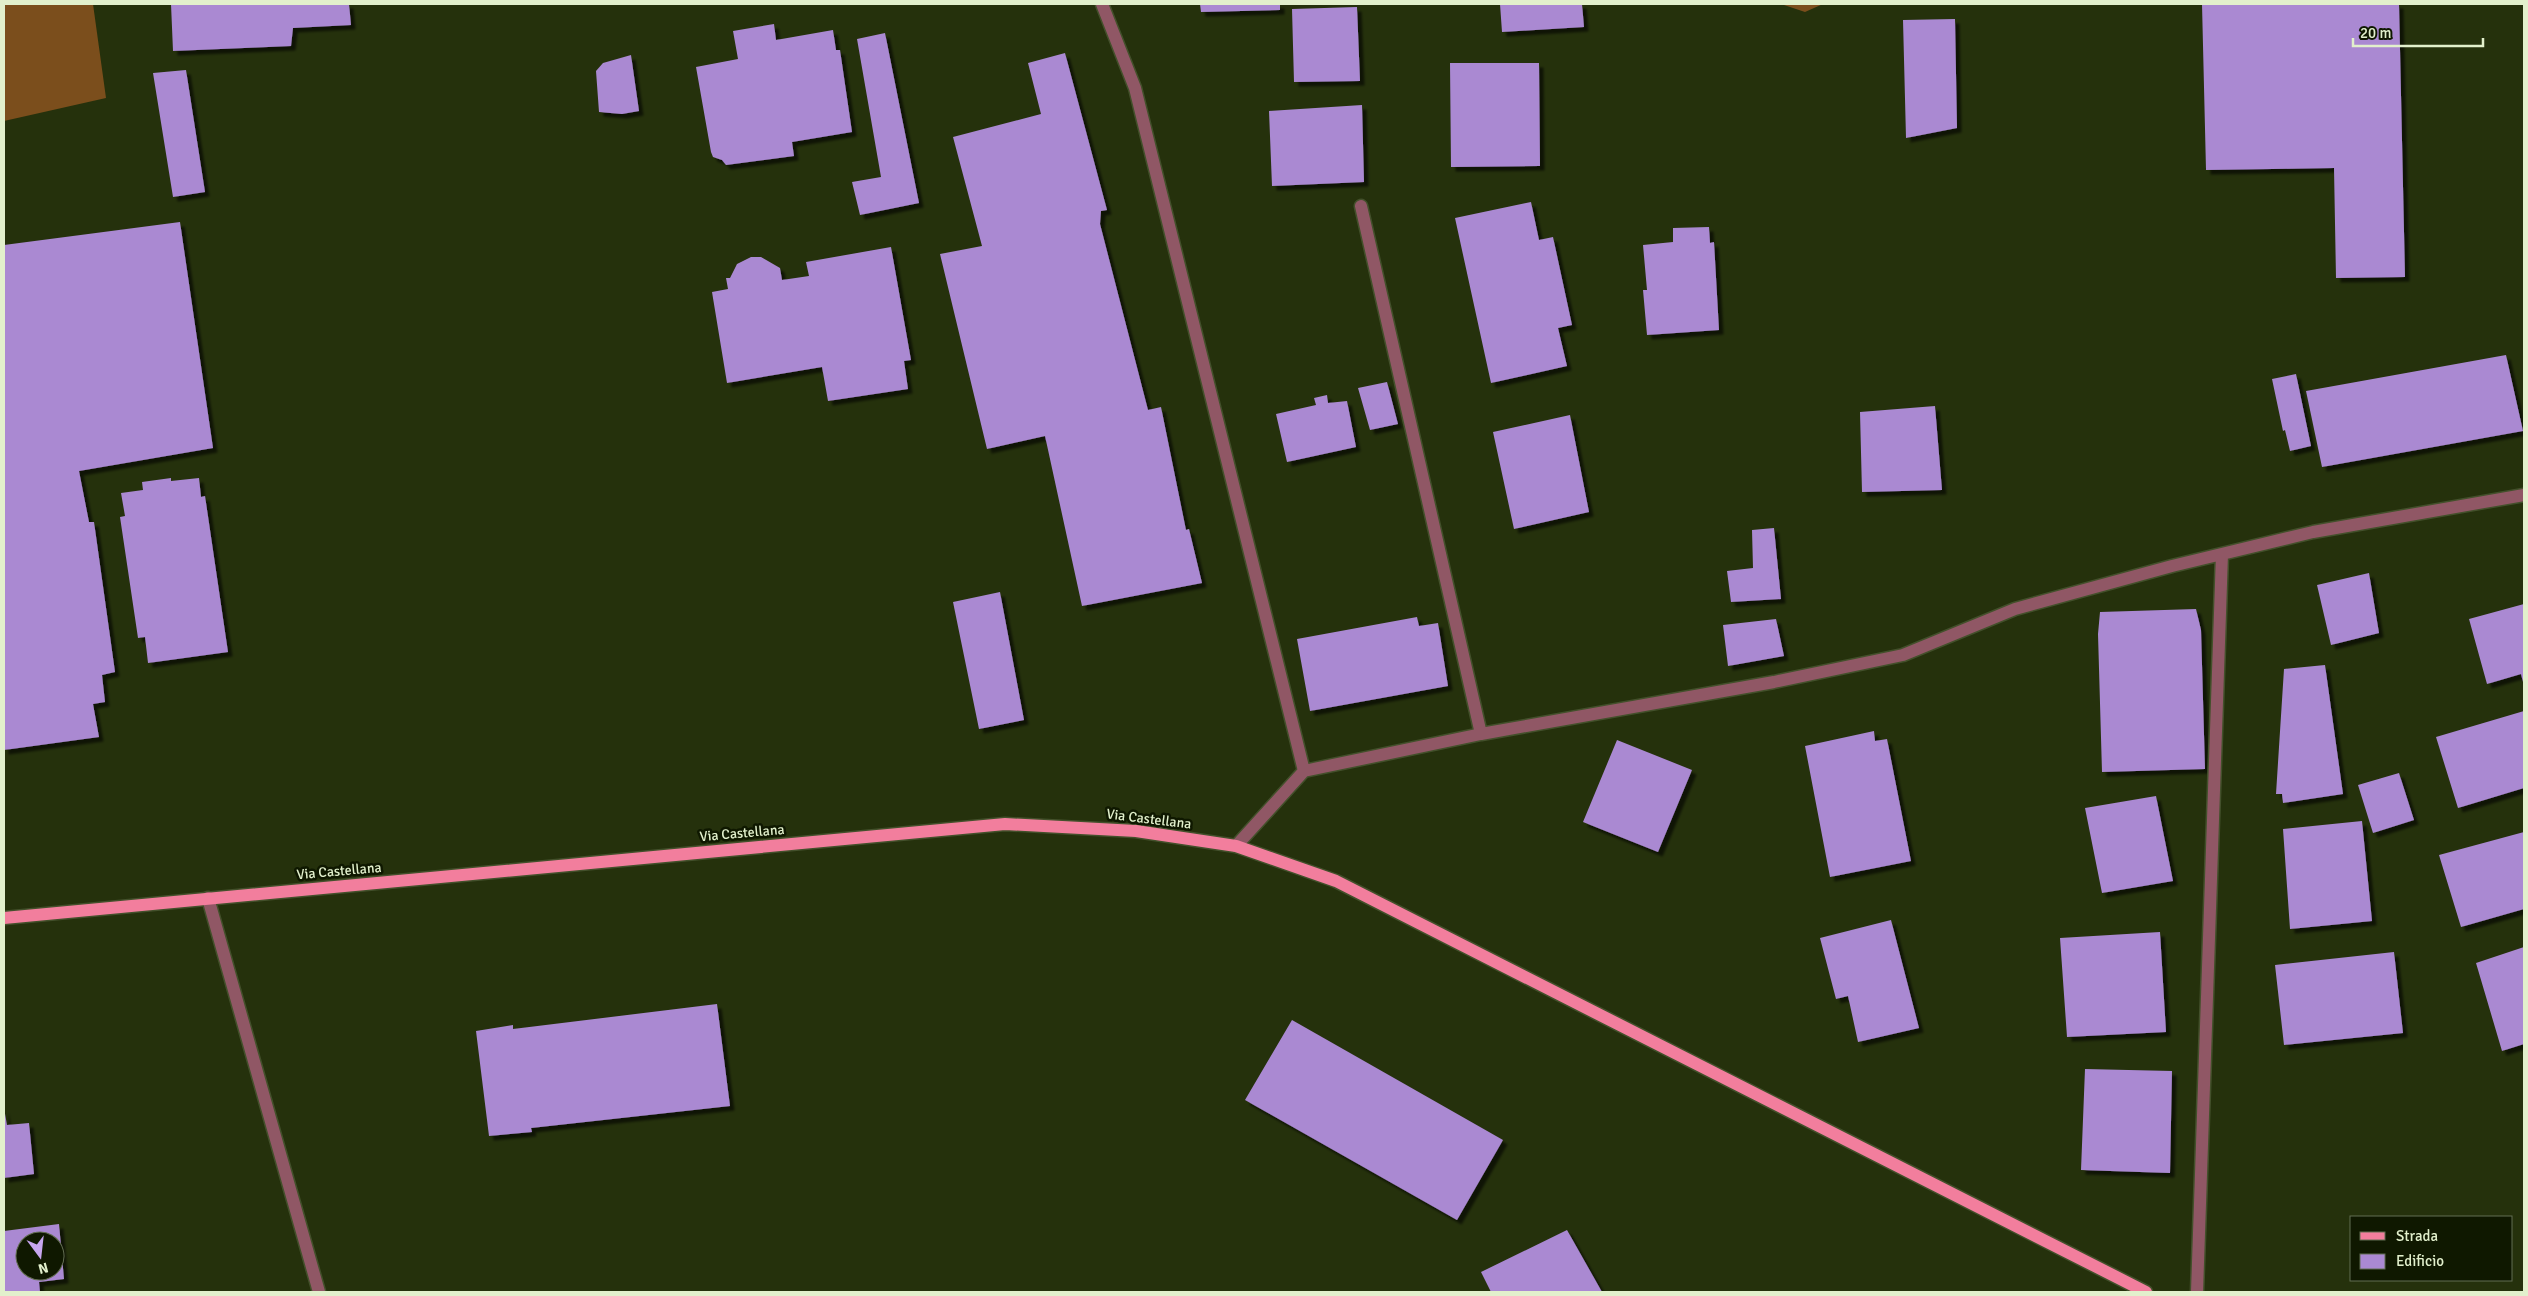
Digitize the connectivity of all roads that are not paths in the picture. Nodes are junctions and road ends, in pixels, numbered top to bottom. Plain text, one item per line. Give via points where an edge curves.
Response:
1 (1102, 4) edge
2 (1361, 206) dead end
3 (2524, 495) edge
4 (2222, 554) junction
5 (1481, 734) junction
6 (1304, 771) junction
7 (1236, 846) junction
8 (208, 898) junction
9 (4, 918) edge
10 (319, 1292) edge
11 (2146, 1292) edge
12 (2197, 1292) edge

1 - 6 street via 1136,88
2 - 5 street
3 - 4 street via 2313,532
4 - 5 street via 2015,609 1903,655 1774,682
4 - 12 street
5 - 6 street
6 - 7 street
7 - 8 main road, Via Castellana via 1136,831 1005,824
7 - 11 main road, Via Castellana via 1336,881
8 - 9 main road, Via Castellana
8 - 10 street

